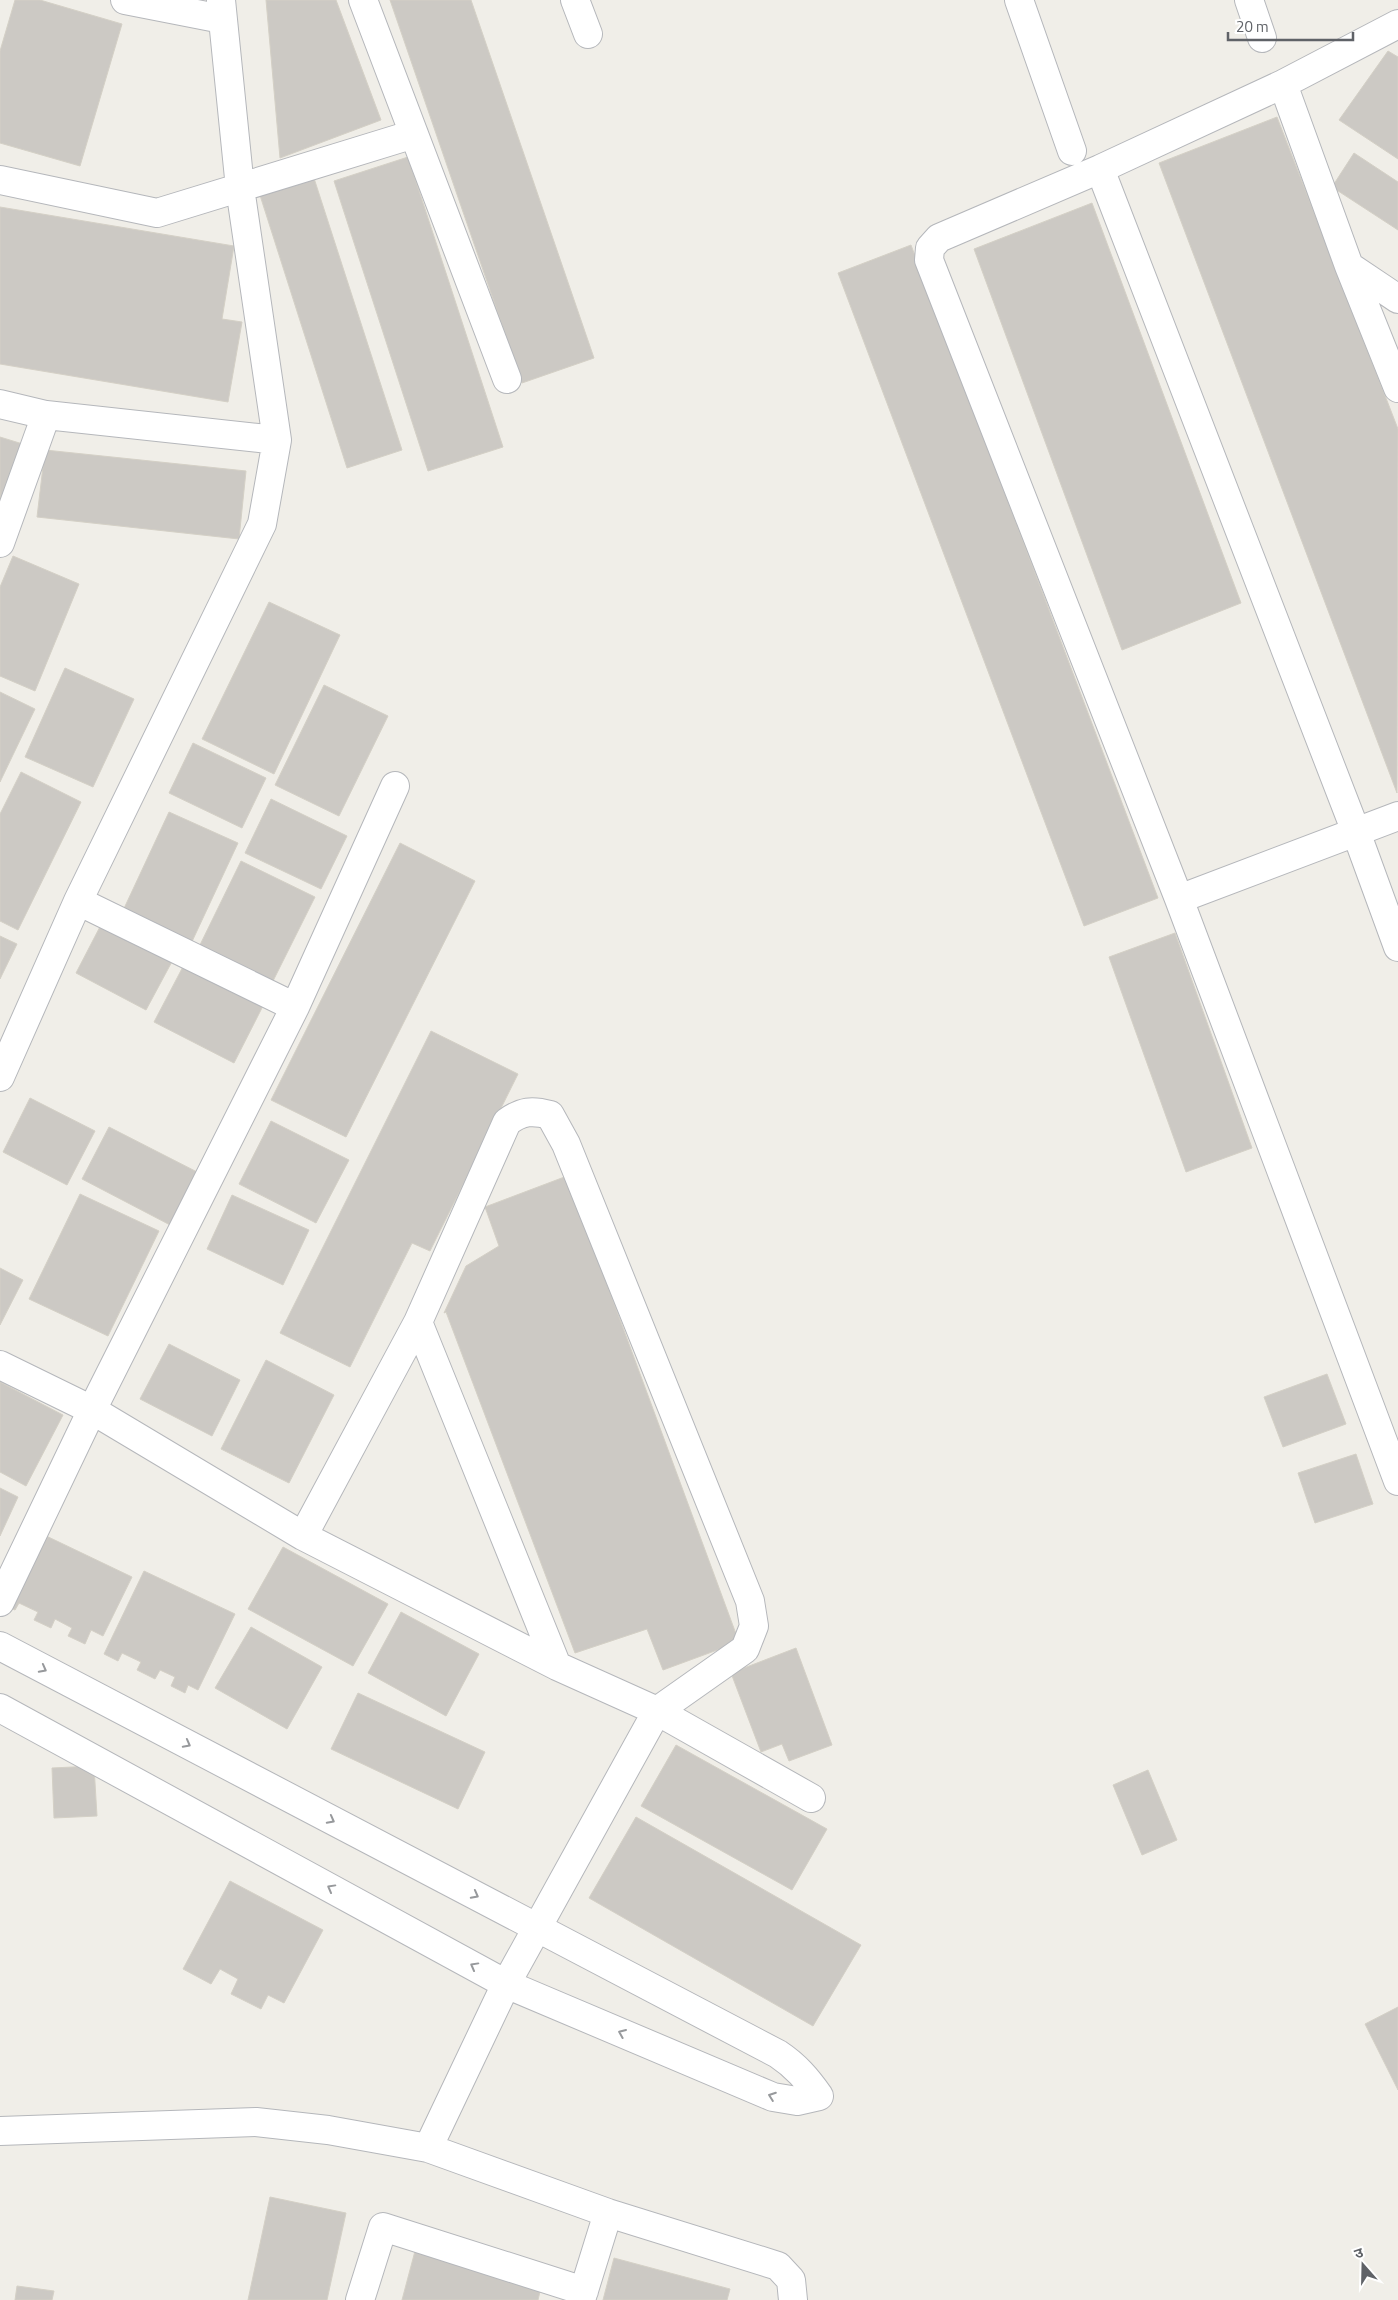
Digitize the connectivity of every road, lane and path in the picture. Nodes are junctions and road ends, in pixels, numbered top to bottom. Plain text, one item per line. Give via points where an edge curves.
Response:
1 (125, 0) edge
2 (364, 0) edge
3 (576, 0) edge
4 (1019, 0) edge
5 (1249, 0) edge
6 (221, 10) edge
7 (1396, 28) edge
8 (588, 34) dead end
9 (1262, 38) dead end
10 (1283, 84) junction
11 (414, 134) junction
12 (1072, 151) dead end
13 (1100, 169) junction
14 (0, 180) edge
15 (240, 188) junction
16 (1349, 266) junction
17 (1398, 299) edge
18 (507, 379) dead end
19 (1398, 388) edge
20 (0, 404) edge
21 (46, 415) junction
22 (277, 440) junction
23 (0, 542) edge
24 (395, 786) dead end
25 (1398, 816) edge
26 (1356, 832) junction
27 (1179, 899) junction
28 (78, 901) junction
29 (1398, 947) edge
30 (295, 1007) junction
31 (0, 1077) edge
32 (418, 1322) junction
33 (0, 1365) edge
34 (92, 1410) junction
35 (1398, 1481) edge
36 (303, 1536) junction
37 (0, 1602) edge
38 (0, 1646) edge
39 (557, 1666) junction
40 (0, 1708) edge
41 (657, 1711) junction
42 (811, 1798) dead end
43 (537, 1927) junction
44 (506, 1984) junction
45 (0, 2131) edge
46 (428, 2148) junction
47 (608, 2213) junction
48 (583, 2296) edge
49 (360, 2300) edge
50 (793, 2300) edge

1 - 6 street
2 - 11 street
3 - 8 street
4 - 12 street
5 - 9 street
6 - 15 street
7 - 10 street
10 - 13 street
10 - 16 street
11 - 15 street
11 - 18 street
13 - 26 street
13 - 27 street via 939,238 930,248 929,260
14 - 15 street via 157,213
15 - 22 street
16 - 17 street
16 - 19 street
20 - 21 street
21 - 22 street
21 - 23 street
22 - 28 street via 262,524
24 - 30 street
25 - 26 street
26 - 27 street
26 - 29 street
27 - 35 street
28 - 30 street
28 - 31 street
30 - 34 street
32 - 36 street
32 - 39 street
32 - 41 street via 507,1122 518,1114 534,1110 550,1114 566,1144 750,1601 754,1626 745,1649
33 - 34 street
34 - 36 street
34 - 37 street
36 - 39 street
38 -> 43 street
39 - 41 street
44 -> 40 street
41 - 42 street
41 - 43 street
43 - 44 street
43 -> 44 street via 778,2054 805,2076 819,2096 797,2101 772,2097
44 - 46 street
45 - 46 street via 256,2122 328,2130
46 - 47 street
47 - 48 street
47 - 50 street via 778,2266 791,2280
48 - 49 street via 383,2227

